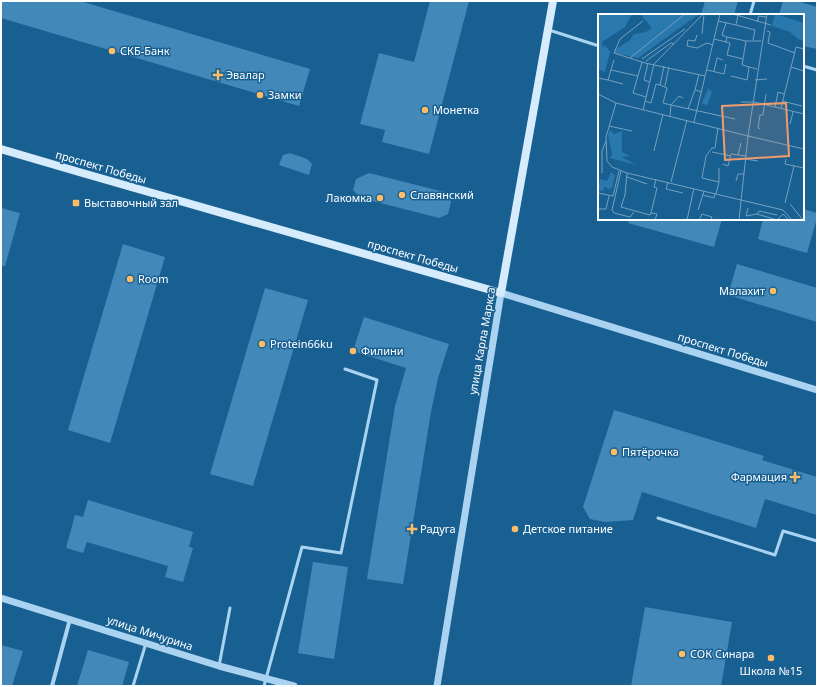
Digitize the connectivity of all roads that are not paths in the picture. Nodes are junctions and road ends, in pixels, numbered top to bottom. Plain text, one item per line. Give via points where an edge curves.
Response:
1 (754, 1) edge
2 (550, 2) edge
3 (750, 14) edge
4 (548, 30) junction
5 (598, 46) edge
6 (804, 66) edge
7 (817, 70) edge
8 (1, 149) edge
9 (501, 293) junction
10 (345, 369) dead end
11 (817, 390) edge
12 (658, 518) dead end
13 (817, 541) edge
14 (1, 598) edge
15 (230, 608) dead end
16 (70, 619) junction
17 (146, 643) junction
18 (219, 666) junction
19 (264, 682) edge
20 (52, 686) edge
21 (133, 686) edge
22 (294, 686) edge
23 (437, 686) edge

1 - 3 lane
2 - 4 main road, улица Карла Маркса
4 - 5 lane
4 - 9 main road, улица Карла Маркса
6 - 7 lane
8 - 9 main road, проспект Победы
9 - 11 street, проспект Победы
9 - 23 street, улица Карла Маркса
10 - 19 lane via 377,380 341,553 302,547
12 - 13 lane via 775,555 783,531
14 - 16 street, улица Мичурина
15 - 18 lane
16 - 17 street, улица Мичурина
16 - 20 street
17 - 18 street, улица Мичурина
17 - 21 lane
18 - 19 street, улица Мичурина
19 - 22 street, улица Мичурина

